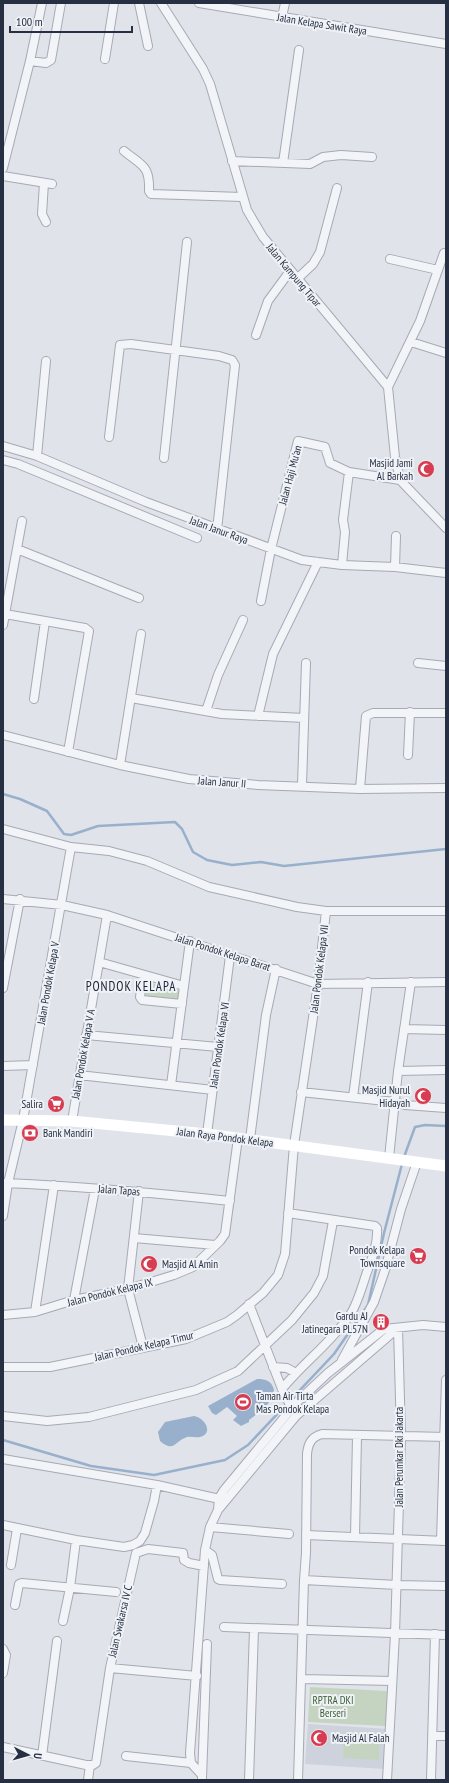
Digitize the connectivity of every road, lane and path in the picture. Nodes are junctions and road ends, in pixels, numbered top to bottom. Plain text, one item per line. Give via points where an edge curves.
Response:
1 (42, 3) edge
2 (61, 3) edge
3 (114, 3) edge
4 (139, 3) edge
5 (161, 3) edge
6 (199, 3) edge
7 (285, 3) edge
8 (282, 17) junction
9 (446, 44) edge
10 (148, 46) dead end
11 (299, 50) dead end
12 (105, 59) dead end
13 (30, 61) junction
14 (124, 151) dead end
15 (372, 157) dead end
16 (232, 161) junction
17 (284, 162) junction
18 (3, 168) edge
19 (3, 176) edge
20 (337, 188) dead end
21 (242, 197) junction
22 (46, 222) dead end
23 (187, 242) dead end
24 (444, 253) dead end
25 (390, 259) dead end
26 (438, 270) junction
27 (290, 271) junction
28 (297, 279) junction
29 (256, 335) dead end
30 (411, 342) junction
31 (175, 350) junction
32 (446, 353) edge
33 (46, 361) dead end
34 (388, 387) junction
35 (109, 437) dead end
36 (3, 446) edge
37 (37, 456) junction
38 (164, 458) dead end
39 (3, 460) edge
40 (349, 472) junction
41 (400, 480) junction
42 (22, 521) dead end
43 (446, 528) edge
44 (217, 530) junction
45 (396, 536) dead end
46 (197, 538) dead end
47 (271, 549) junction
48 (17, 550) junction
49 (318, 562) junction
50 (342, 565) junction
51 (395, 567) junction
52 (446, 573) edge
53 (138, 598) dead end
54 (261, 601) dead end
55 (5, 614) junction
56 (243, 620) dead end
57 (45, 622) junction
58 (3, 625) edge
59 (141, 634) dead end
60 (306, 662) dead end
61 (418, 663) dead end
62 (446, 666) edge
63 (131, 698) junction
64 (34, 699) dead end
65 (206, 711) junction
66 (410, 712) junction
67 (446, 713) edge
68 (258, 716) junction
69 (304, 718) junction
70 (3, 735) edge
71 (68, 752) junction
72 (408, 755) dead end
73 (120, 765) junction
74 (302, 786) junction
75 (446, 788) edge
76 (360, 789) junction
77 (3, 829) edge
78 (71, 846) junction
79 (3, 899) edge
80 (20, 899) junction
81 (62, 905) junction
82 (326, 911) junction
83 (446, 911) edge
84 (106, 915) junction
85 (190, 941) junction
86 (7, 947) edge
87 (230, 956) junction
88 (99, 962) junction
89 (276, 969) junction
90 (143, 975) junction
91 (368, 982) junction
92 (411, 982) junction
93 (446, 982) edge
94 (318, 984) junction
95 (184, 986) junction
96 (3, 988) edge
97 (182, 1004) junction
98 (404, 1030) junction
99 (446, 1030) edge
100 (86, 1035) junction
101 (176, 1043) junction
102 (218, 1047) junction
103 (33, 1065) junction
104 (3, 1066) edge
105 (446, 1070) edge
106 (398, 1072) junction
107 (80, 1075) junction
108 (171, 1085) junction
109 (213, 1090) junction
110 (301, 1092) junction
111 (353, 1097) junction
112 (395, 1102) junction
113 (446, 1108) edge
114 (3, 1120) edge
115 (23, 1120) junction
116 (72, 1121) junction
117 (207, 1134) junction
118 (238, 1138) junction
119 (250, 1139) junction
120 (294, 1145) junction
121 (390, 1158) junction
122 (416, 1162) junction
123 (446, 1166) edge
124 (6, 1183) edge
125 (54, 1185) junction
126 (95, 1189) junction
127 (139, 1191) junction
128 (230, 1201) junction
129 (288, 1214) junction
130 (3, 1216) edge
131 (333, 1220) junction
132 (134, 1238) junction
133 (215, 1245) junction
134 (128, 1289) junction
135 (74, 1300) junction
136 (249, 1304) junction
137 (35, 1312) junction
138 (3, 1315) edge
139 (446, 1327) edge
140 (398, 1328) junction
141 (143, 1347) junction
142 (265, 1347) junction
143 (340, 1364) junction
144 (273, 1366) junction
145 (3, 1367) edge
146 (296, 1373) junction
147 (346, 1374) junction
148 (446, 1380) edge
149 (284, 1392) junction
150 (291, 1406) junction
151 (3, 1416) edge
152 (296, 1416) junction
153 (357, 1436) junction
154 (401, 1436) junction
155 (446, 1437) edge
156 (3, 1459) edge
157 (157, 1485) junction
158 (223, 1499) junction
159 (3, 1525) edge
160 (18, 1528) junction
161 (210, 1528) junction
162 (289, 1534) dead end
163 (306, 1535) junction
164 (355, 1537) junction
165 (398, 1538) junction
166 (76, 1540) junction
167 (444, 1541) edge
168 (204, 1550) junction
169 (12, 1565) dead end
170 (204, 1566) junction
171 (304, 1580) junction
172 (282, 1584) dead end
173 (397, 1586) junction
174 (446, 1586) edge
175 (70, 1588) junction
176 (116, 1592) dead end
177 (15, 1604) dead end
178 (63, 1621) dead end
179 (224, 1627) dead end
180 (254, 1629) junction
181 (303, 1629) junction
182 (395, 1634) junction
183 (434, 1634) junction
184 (446, 1635) edge
185 (56, 1641) dead end
186 (207, 1644) dead end
187 (3, 1649) edge
188 (110, 1668) junction
189 (3, 1673) edge
190 (197, 1676) junction
191 (302, 1679) junction
192 (392, 1681) junction
193 (433, 1736) junction
194 (446, 1736) edge
195 (3, 1747) edge
196 (42, 1756) junction
197 (126, 1756) dead end
198 (191, 1762) junction
199 (92, 1765) junction
200 (202, 1778) edge
201 (88, 1780) edge
202 (249, 1780) edge
203 (298, 1780) edge
204 (387, 1780) edge
205 (431, 1780) edge

1 - 13 street
2 - 13 street via 51,60 46,63
3 - 12 street
4 - 10 street
5 - 16 street, Jalan Kampung Tipar via 210,84
6 - 8 street, Jalan Kelapa Sawit Raya
7 - 8 street
8 - 9 street, Jalan Kelapa Sawit Raya
11 - 17 street
13 - 18 street
14 - 21 street via 148,172 151,194
15 - 17 street via 323,156 310,164
16 - 17 street
16 - 21 street, Jalan Kampung Tipar
19 - 22 street via 48,183 42,214
20 - 28 street via 320,252 313,264
21 - 27 street, Jalan Kampung Tipar via 257,230
23 - 31 street
24 - 26 street
25 - 26 street
26 - 30 street
27 - 28 street, Jalan Kampung Tipar
27 - 29 street via 268,301
28 - 34 street, Jalan Kampung Tipar
30 - 32 street
30 - 34 street
31 - 35 street via 120,345
31 - 38 street
31 - 44 street via 219,356 232,360 235,365
33 - 37 street
34 - 41 street via 395,457
36 - 37 street, Jalan Janur Raya
37 - 44 street, Jalan Janur Raya
39 - 46 street, Jalan Janur Raya
40 - 41 street
40 - 47 street, Jalan Haji Mu'an via 330,463 325,447 298,441
40 - 50 street via 343,520 345,532
41 - 43 street
42 - 48 street
44 - 47 street, Jalan Janur Raya
45 - 51 street
47 - 49 street, Jalan Janur Raya via 302,560
47 - 54 street
48 - 53 street
48 - 55 street
49 - 50 street, Jalan Janur Raya
49 - 68 street via 273,654
50 - 51 street, Jalan Janur Raya
51 - 52 street, Jalan Janur Raya
55 - 57 street
55 - 58 street
56 - 65 street via 218,675
57 - 64 street
57 - 71 street via 86,628 89,631
59 - 63 street
60 - 69 street
61 - 62 street
63 - 65 street
63 - 73 street
65 - 68 street
66 - 67 street
66 - 72 street
66 - 76 street via 373,713 366,716
68 - 69 street
69 - 74 street
70 - 71 street, Jalan Janur II
71 - 73 street, Jalan Janur II
73 - 74 street, Jalan Janur II via 189,779
74 - 76 street, Jalan Janur II
75 - 76 street, Jalan Janur II
77 - 78 street
78 - 81 street, Jalan Pondok Kelapa V
78 - 82 street via 109,851 147,861 209,887
79 - 80 street, Jalan Pondok Kelapa Barat
80 - 81 street, Jalan Pondok Kelapa Barat
80 - 86 street
81 - 84 street, Jalan Pondok Kelapa Barat
81 - 103 street, Jalan Pondok Kelapa V
82 - 83 street, Jalan Pondok Kelapa VII
82 - 94 street, Jalan Pondok Kelapa VII
84 - 85 street, Jalan Pondok Kelapa Barat
84 - 88 street, Jalan Pondok Kelapa V A
85 - 87 street, Jalan Pondok Kelapa Barat
85 - 95 street
86 - 96 street
87 - 89 street, Jalan Pondok Kelapa Barat
87 - 102 street, Jalan Pondok Kelapa VI
88 - 90 street
88 - 100 street, Jalan Pondok Kelapa V A
89 - 94 street, Jalan Pondok Kelapa Barat
89 - 119 street via 266,1015
90 - 95 street
90 - 97 street via 140,997 142,1000
91 - 92 street, Jalan Pondok Kelapa Barat
91 - 94 street, Jalan Pondok Kelapa Barat
91 - 111 street
92 - 93 street, Jalan Pondok Kelapa Barat
92 - 98 street
94 - 110 street, Jalan Pondok Kelapa VII
95 - 97 street
97 - 101 street
98 - 99 street
98 - 106 street
100 - 101 street
100 - 107 street, Jalan Pondok Kelapa V A
101 - 102 street
101 - 108 street
102 - 109 street, Jalan Pondok Kelapa VI
103 - 104 street
103 - 115 street, Jalan Pondok Kelapa V
105 - 106 street
106 - 112 street
107 - 108 street
107 - 116 street, Jalan Pondok Kelapa V A
108 - 109 street
109 - 117 street, Jalan Pondok Kelapa VI
110 - 111 street
110 - 120 street, Jalan Pondok Kelapa VII
111 - 112 street
112 - 113 street
112 - 121 street
114 - 115 street, Jalan Raya Pondok Kelapa
115 - 116 street, Jalan Raya Pondok Kelapa
115 - 124 street, Jalan Pondok Kelapa V
116 - 117 street, Jalan Raya Pondok Kelapa
117 - 118 street, Jalan Raya Pondok Kelapa
118 - 119 street, Jalan Raya Pondok Kelapa
118 - 128 street, Jalan Pondok Kelapa IX
119 - 120 street, Jalan Raya Pondok Kelapa
120 - 121 street, Jalan Raya Pondok Kelapa
120 - 129 street, Jalan Pondok Kelapa Timur
121 - 122 street, Jalan Raya Pondok Kelapa
122 - 123 street, Jalan Raya Pondok Kelapa
122 - 143 street via 374,1302
124 - 125 street, Jalan Tapas
124 - 130 street, Jalan Pondok Kelapa V
125 - 126 street, Jalan Tapas
125 - 137 street
126 - 127 street, Jalan Tapas
126 - 135 street
127 - 128 street, Jalan Tapas
127 - 132 street
128 - 133 street, Jalan Pondok Kelapa IX via 225,1234
129 - 131 street
129 - 136 street, Jalan Pondok Kelapa Timur via 286,1243 278,1274 263,1293
131 - 142 street via 323,1276 314,1293
131 - 146 street via 375,1226 375,1249 350,1314 332,1338
132 - 133 street
132 - 134 street
133 - 134 street, Jalan Pondok Kelapa IX via 193,1267
134 - 135 street, Jalan Pondok Kelapa IX
134 - 141 street
135 - 137 street, Jalan Pondok Kelapa IX
136 - 141 street, Jalan Pondok Kelapa Timur via 227,1322 196,1335
136 - 142 street
137 - 138 street, Jalan Pondok Kelapa IX
139 - 140 street
140 - 143 street via 384,1329
140 - 147 street
140 - 154 street, Jalan Perumkar Dki Jakarta
141 - 145 street, Jalan Pondok Kelapa Timur via 50,1367
142 - 144 street
142 - 151 street via 238,1372 224,1379 196,1390 144,1404 89,1416 47,1421
143 - 147 street
143 - 150 street
144 - 146 street via 287,1368
144 - 149 street
146 - 149 street
147 - 152 street
148 - 155 street
149 - 150 street
150 - 152 street
150 - 158 street via 224,1490
152 - 158 street
153 - 154 street
153 - 163 street via 322,1434 310,1442 307,1454
153 - 164 street
154 - 155 street
154 - 165 street, Jalan Perumkar Dki Jakarta
155 - 167 street
156 - 157 street
157 - 158 street
157 - 166 street via 145,1533 140,1541 124,1547
158 - 161 street
159 - 160 street
160 - 166 street
160 - 169 street
161 - 162 street
161 - 168 street
163 - 164 street
163 - 171 street
164 - 165 street
165 - 167 street
165 - 173 street, Jalan Perumkar Dki Jakarta
166 - 175 street
168 - 170 street
168 - 172 street via 212,1555 220,1580
170 - 188 street, Jalan Swakarsa IV C via 184,1560 183,1553 148,1549 136,1552
170 - 190 street
171 - 173 street
171 - 181 street
173 - 174 street
173 - 182 street, Jalan Perumkar Dki Jakarta
175 - 176 street
175 - 177 street via 22,1583
175 - 178 street
179 - 180 street
180 - 181 street
180 - 202 street
181 - 182 street
181 - 191 street
182 - 183 street
182 - 192 street, Jalan Perumkar Dki Jakarta
183 - 184 street
183 - 193 street
185 - 196 street
186 - 200 street
187 - 189 street via 6,1655
188 - 190 street
188 - 199 street, Jalan Swakarsa IV C via 97,1759
190 - 198 street
191 - 192 street
191 - 203 street
192 - 204 street, Jalan Perumkar Dki Jakarta
193 - 194 street
193 - 205 street
195 - 196 street
196 - 199 street
197 - 198 street
198 - 200 street
199 - 201 street, Jalan Swakarsa IV C

